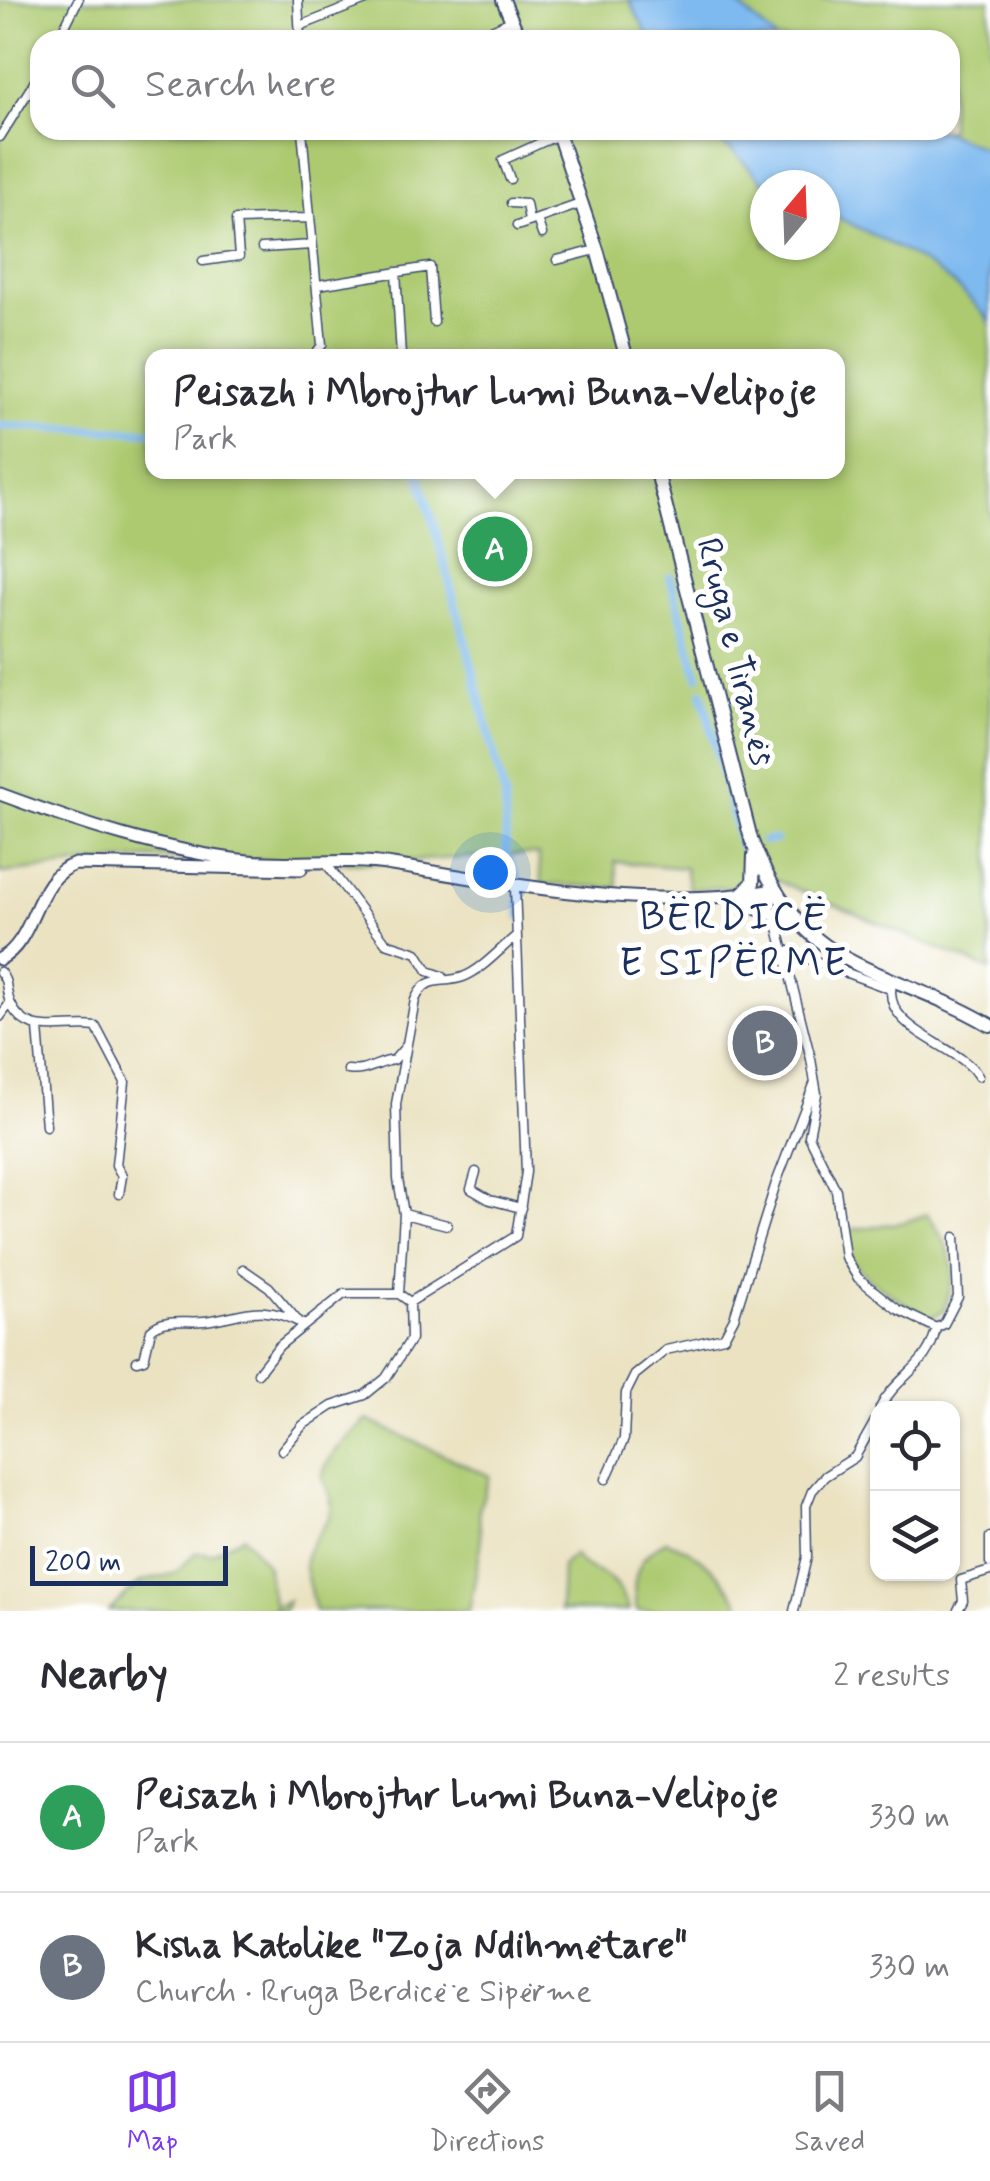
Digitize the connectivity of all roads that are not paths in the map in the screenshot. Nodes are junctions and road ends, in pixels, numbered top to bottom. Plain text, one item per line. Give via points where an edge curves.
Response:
1 (78, 0) edge
2 (298, 0) edge
3 (366, 0) edge
4 (503, 0) edge
5 (512, 21) junction
6 (300, 26) junction
7 (63, 30) edge
8 (300, 30) edge
9 (491, 30) edge
10 (516, 30) edge
11 (30, 89) edge
12 (0, 137) edge
13 (303, 140) edge
14 (536, 140) edge
15 (561, 140) edge
16 (510, 179) dead end
17 (582, 203) junction
18 (511, 204) dead end
19 (309, 218) junction
20 (533, 220) junction
21 (516, 226) dead end
22 (542, 234) dead end
23 (312, 245) junction
24 (262, 248) dead end
25 (597, 250) junction
26 (203, 260) dead end
27 (557, 260) dead end
28 (396, 272) junction
29 (318, 285) junction
30 (434, 322) dead end
31 (319, 349) edge
32 (401, 349) edge
33 (624, 349) edge
34 (659, 479) edge
35 (0, 794) edge
36 (755, 848) junction
37 (320, 862) junction
38 (521, 888) junction
39 (776, 892) junction
40 (740, 900) junction
41 (774, 912) junction
42 (802, 926) junction
43 (516, 936) junction
44 (783, 949) junction
45 (0, 966) edge
46 (447, 978) junction
47 (892, 985) junction
48 (10, 1003) junction
49 (0, 1017) edge
50 (990, 1026) edge
51 (38, 1028) junction
52 (411, 1032) junction
53 (348, 1070) dead end
54 (978, 1076) dead end
55 (815, 1082) junction
56 (46, 1126) dead end
57 (476, 1172) dead end
58 (119, 1194) dead end
59 (521, 1208) junction
60 (404, 1214) junction
61 (447, 1225) dead end
62 (956, 1237) dead end
63 (242, 1269) dead end
64 (398, 1294) junction
65 (410, 1302) junction
66 (301, 1323) junction
67 (936, 1328) junction
68 (137, 1361) dead end
69 (258, 1373) dead end
70 (884, 1401) edge
71 (870, 1430) edge
72 (282, 1450) dead end
73 (606, 1479) dead end
74 (990, 1536) edge
75 (990, 1564) edge
76 (990, 1571) edge
77 (958, 1610) edge
78 (794, 1611) edge

1 - 7 street
2 - 6 street
3 - 6 street
4 - 5 main road
5 - 9 street
5 - 10 main road
6 - 8 street
11 - 12 street
13 - 19 street
14 - 16 street via 503,160
15 - 17 main road
17 - 20 street
17 - 25 main road
18 - 20 street via 526,204
19 - 23 street
19 - 26 street via 236,220 239,256
20 - 21 street
20 - 22 street
23 - 24 street
23 - 29 street
25 - 27 street
25 - 33 main road
28 - 29 street
28 - 30 street via 432,268
28 - 32 street
29 - 31 street
34 - 36 main road, Rruga e Tiranës
35 - 37 main road via 139,840 252,862
36 - 39 main road, Rruga e Tiranës
36 - 40 main road via 754,878
37 - 38 main road via 390,865
37 - 45 main road via 287,871 74,864 52,880
37 - 46 street via 386,944 405,946 428,971
38 - 40 main road
38 - 43 street
39 - 40 main road
39 - 42 main road, Rruga e Tiranës
40 - 41 main road
41 - 42 main road
41 - 44 street
42 - 47 main road via 836,956
43 - 46 street via 462,978
43 - 59 street via 526,1172
44 - 47 street
44 - 55 street
45 - 48 street
46 - 52 street via 422,986
47 - 50 main road via 933,995
47 - 54 street via 893,1004 915,1028 968,1061
48 - 49 street
48 - 51 street
51 - 56 street
51 - 58 street via 96,1027 122,1068 127,1098
52 - 53 street via 401,1056 364,1071
52 - 60 street via 396,1104
55 - 67 street via 809,1136 840,1206 845,1257 858,1278
55 - 73 street via 734,1318 724,1336 666,1350 636,1375 626,1394 624,1439
57 - 59 street via 471,1189
59 - 65 street via 511,1242
60 - 61 street
60 - 64 street
62 - 67 street via 958,1297
63 - 66 street
64 - 65 street
64 - 66 street via 349,1292
65 - 72 street via 411,1339 386,1378 365,1396 303,1425
66 - 68 street via 252,1310 162,1322
66 - 69 street
67 - 70 street via 929,1354
71 - 78 street via 855,1457 812,1491
74 - 75 street
76 - 77 street via 961,1580

